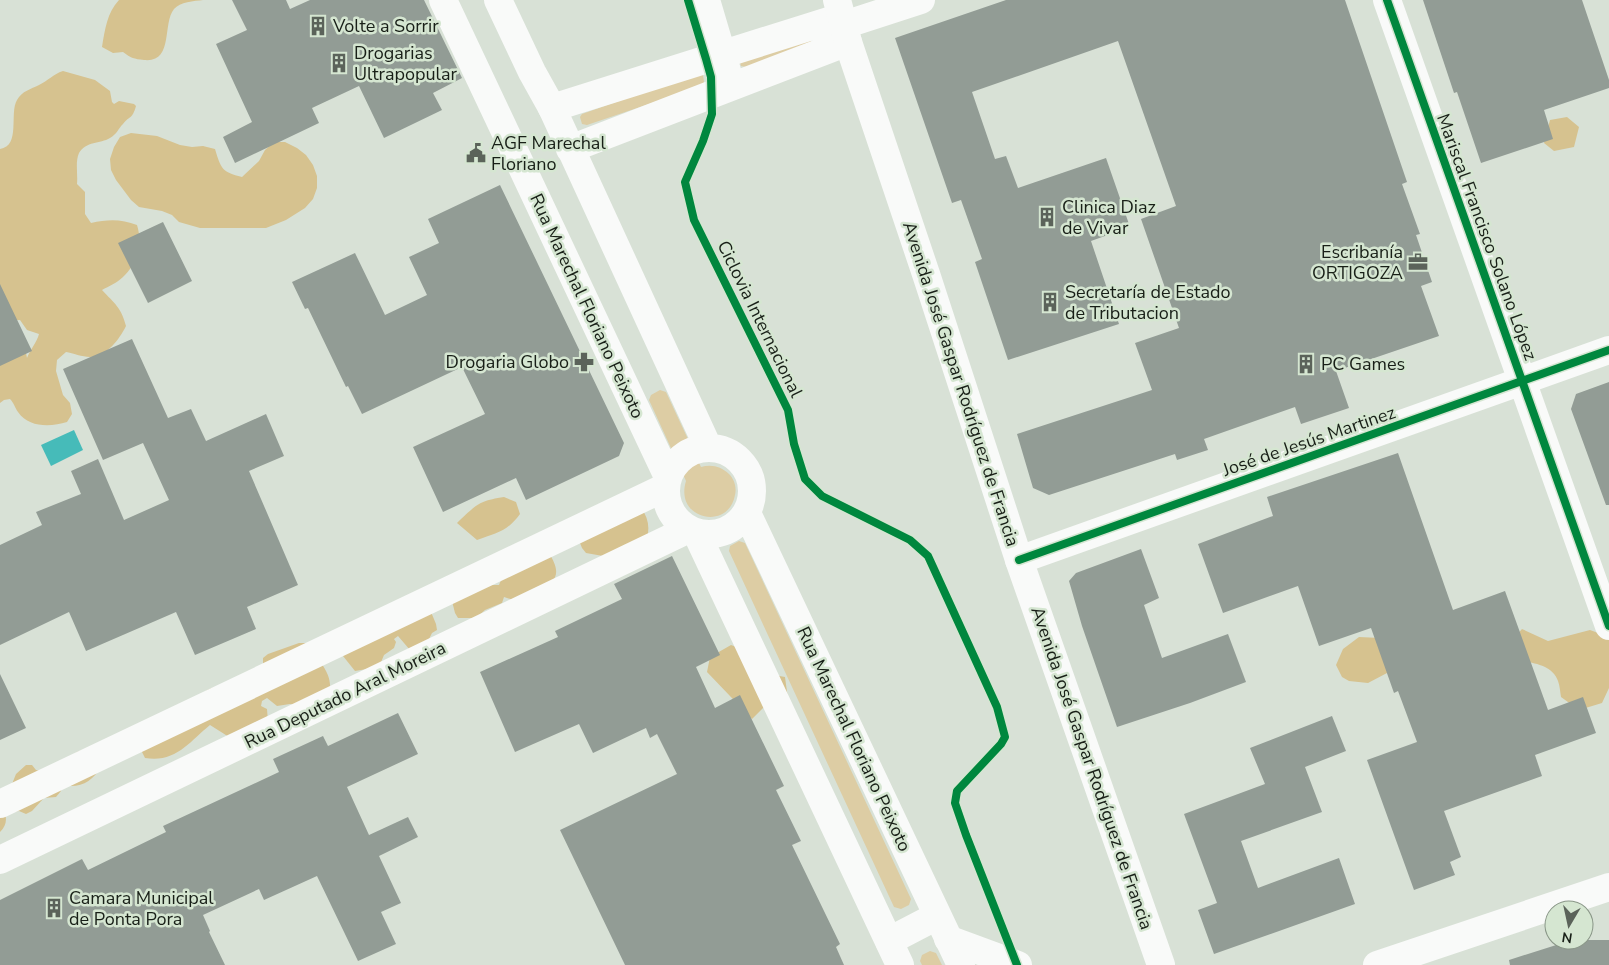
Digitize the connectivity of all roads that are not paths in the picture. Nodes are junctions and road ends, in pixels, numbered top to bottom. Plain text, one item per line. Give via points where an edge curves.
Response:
1 (443, 0) edge
2 (498, 0) edge
3 (706, 0) edge
4 (921, 0) edge
5 (1387, 0) edge
6 (842, 21) edge
7 (722, 54) junction
8 (732, 87) junction
9 (552, 108) junction
10 (570, 149) junction
11 (1609, 350) edge
12 (1522, 382) junction
13 (708, 447) junction
14 (667, 482) junction
15 (746, 513) junction
16 (693, 531) junction
17 (1019, 560) junction
18 (1609, 626) edge
19 (0, 804) edge
20 (0, 860) edge
21 (1609, 887) edge
22 (943, 927) junction
23 (894, 953) edge
24 (961, 965) edge
25 (1018, 965) edge
26 (1161, 965) edge
27 (1377, 965) edge

1 - 14 main road, Rua Marechal Floriano Peixoto
2 - 9 main road
3 - 7 main road
4 - 6 main road
5 - 12 main road, Mariscal Francisco Solano López
6 - 7 main road
6 - 8 main road
6 - 17 main road, Avenida José Gaspar Rodríguez de Francia
7 - 8 main road
7 - 9 main road
8 - 10 main road
9 - 10 main road
10 - 13 main road
11 - 12 main road, José de Jesús Martinez
12 - 17 main road, José de Jesús Martinez
12 - 18 main road, Mariscal Francisco Solano López
13 - 14 main road via 684,455 674,465
13 - 15 main road via 731,454 749,474 752,494
14 - 16 main road via 667,504 671,513
14 - 19 main road
15 - 16 main road via 740,521 719,533
15 - 22 main road, Rua Marechal Floriano Peixoto
16 - 20 main road, Rua Deputado Aral Moreira
16 - 23 main road
17 - 26 main road, Avenida José Gaspar Rodríguez de Francia
21 - 27 main road
22 - 23 main road
22 - 24 main road, Rua Marechal Floriano Peixoto
22 - 25 main road

